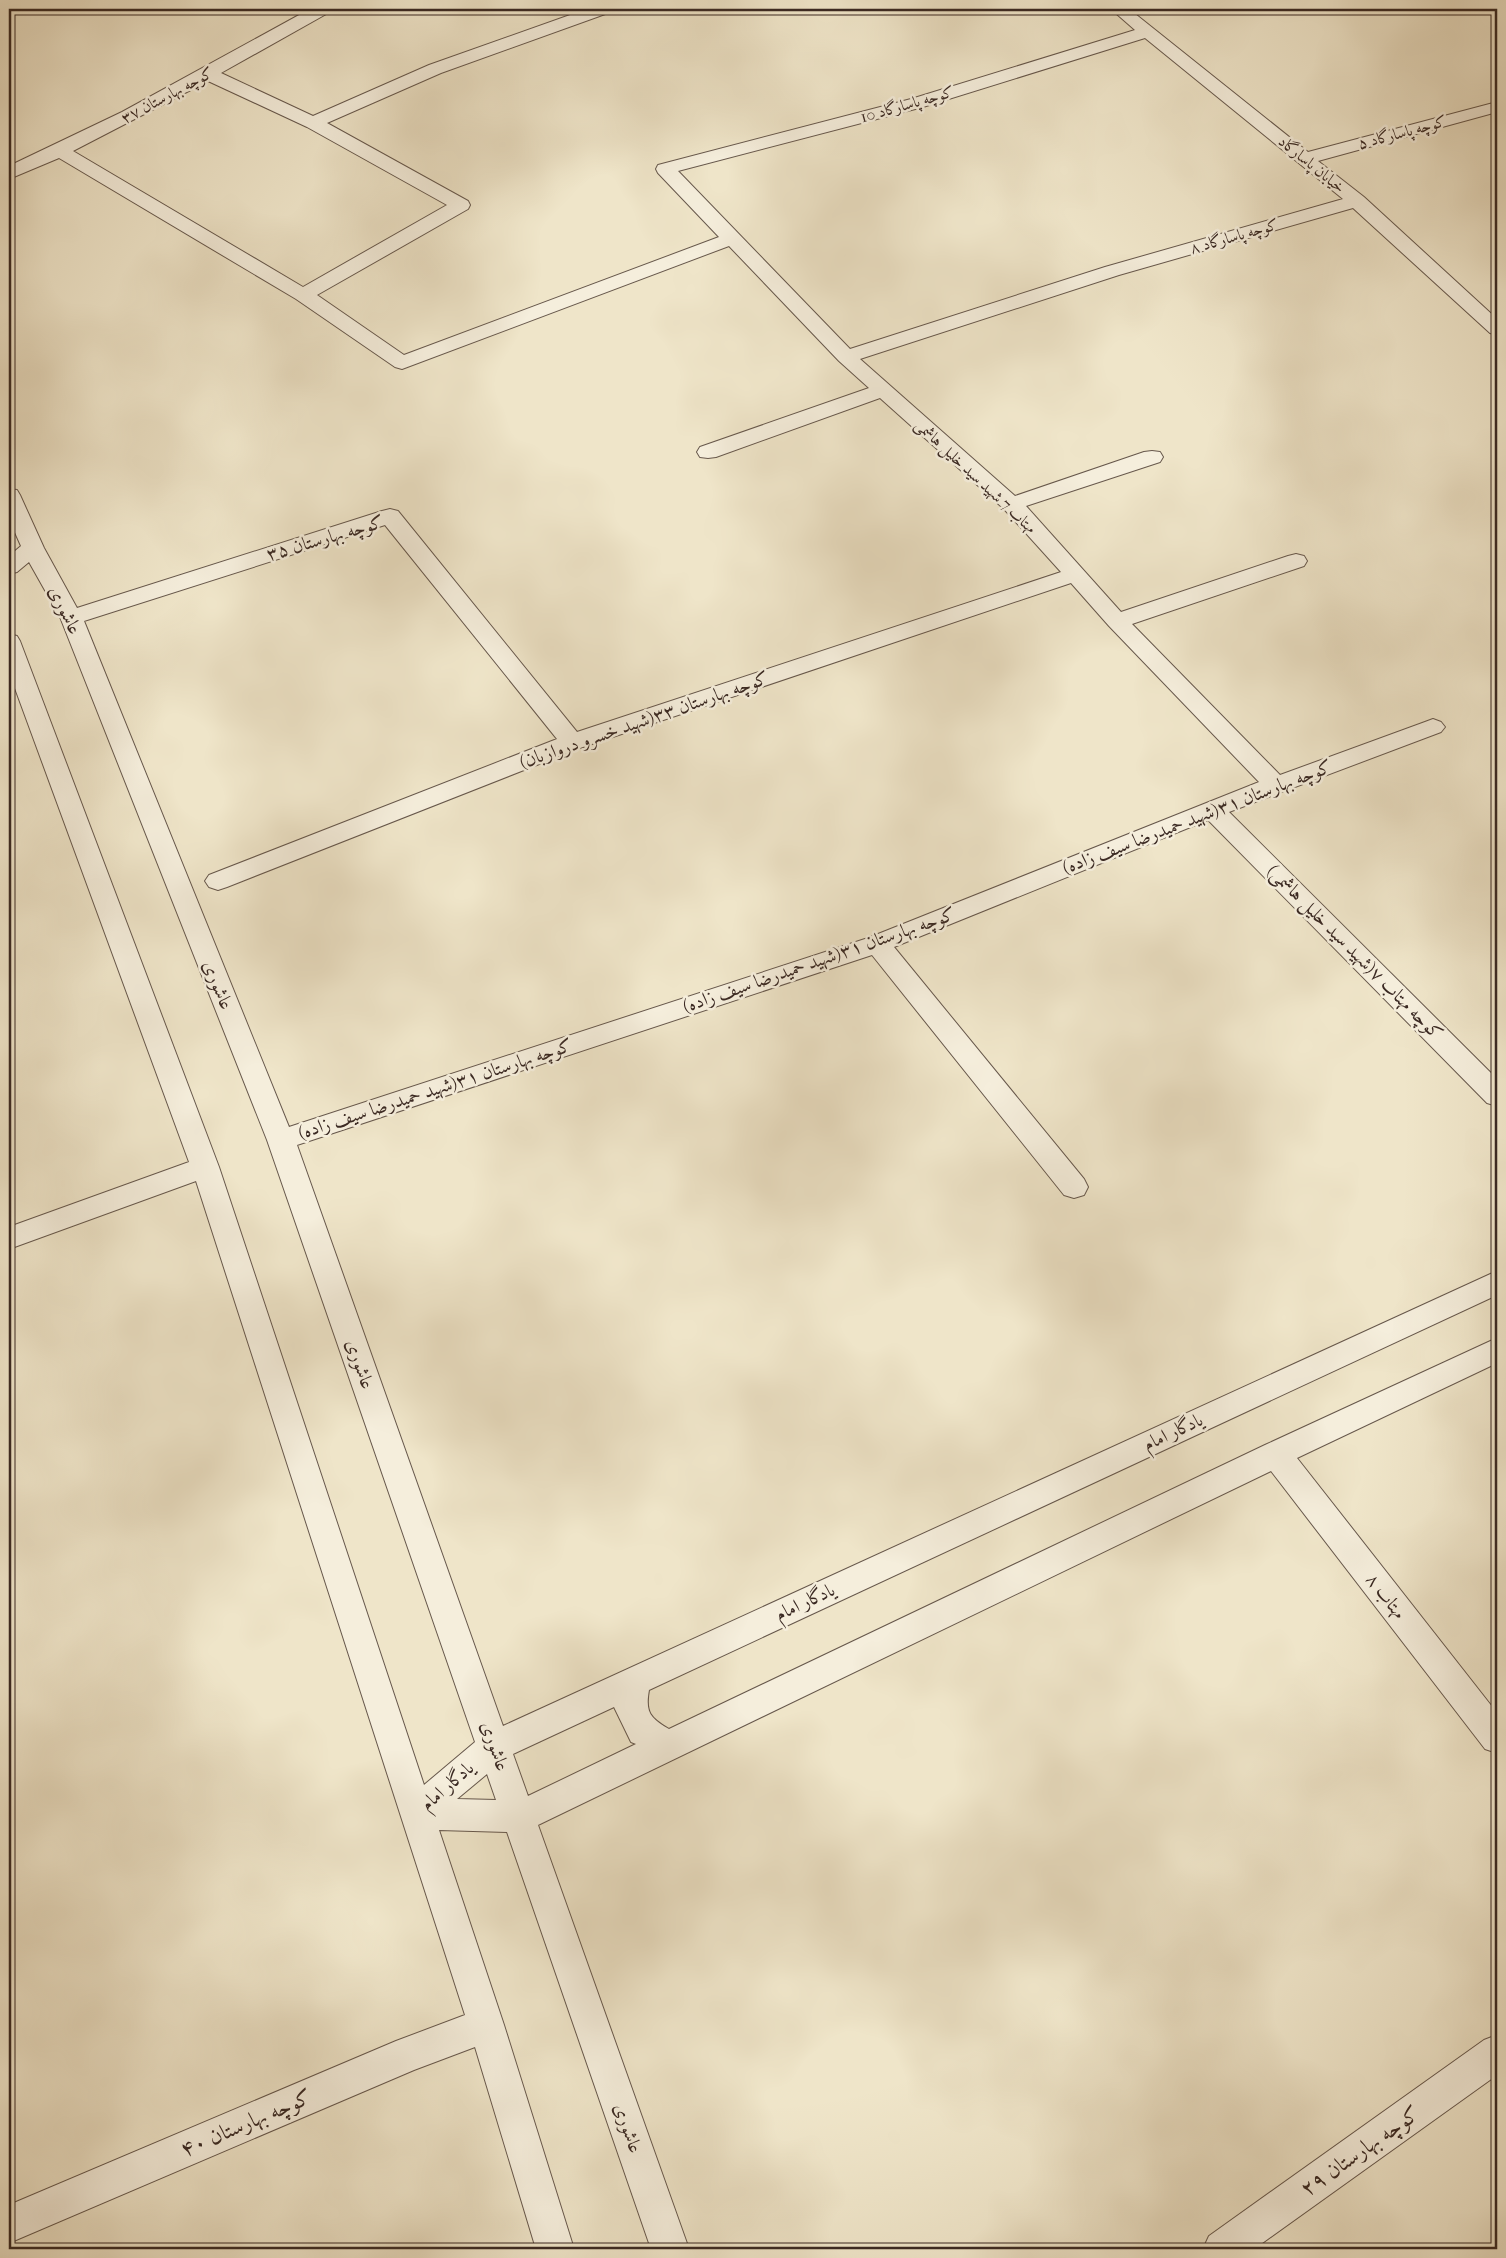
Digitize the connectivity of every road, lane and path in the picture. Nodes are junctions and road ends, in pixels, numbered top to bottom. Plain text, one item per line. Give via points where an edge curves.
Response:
1 (322, 9) edge
2 (602, 9) edge
3 (1119, 9) edge
4 (1147, 32) junction
5 (208, 74) junction
6 (1497, 106) edge
7 (314, 123) junction
8 (61, 151) junction
9 (1307, 158) junction
10 (665, 169) joint
11 (9, 173) edge
12 (1356, 200) junction
13 (733, 238) junction
14 (303, 295) junction
15 (1497, 329) edge
16 (846, 357) junction
17 (884, 390) junction
18 (708, 452) dead end
19 (1152, 457) dead end
20 (9, 495) edge
21 (1012, 504) junction
22 (21, 549) edge
23 (1296, 561) dead end
24 (9, 567) edge
25 (1076, 574) junction
26 (71, 616) junction
27 (1117, 621) junction
28 (9, 641) edge
29 (1433, 727) dead end
30 (572, 742) junction
31 (1276, 785) junction
32 (1212, 809) junction
33 (218, 881) dead end
34 (876, 944) junction
35 (1497, 1096) edge
36 (281, 1140) junction
37 (205, 1167) junction
38 (1074, 1187) dead end
39 (9, 1238) edge
40 (1497, 1282) edge
41 (1497, 1350) edge
42 (1276, 1454) junction
43 (635, 1680) junction
44 (1497, 1738) edge
45 (668, 1745) junction
46 (495, 1746) junction
47 (416, 1813) junction
48 (520, 1817) junction
49 (486, 2025) junction
50 (1497, 2053) edge
51 (9, 2224) edge
52 (555, 2249) edge
53 (670, 2249) edge
54 (1222, 2249) edge

1 - 5 street, کوچه بهارستان ۳۷
2 - 7 street via 435,69
3 - 4 street, خیابان پاسارگاد
4 - 9 street, خیابان پاسارگاد
4 - 10 street, کوچه پاسارگاد 10 via 917,103
5 - 7 street
5 - 8 street, کوچه بهارستان ۳۷
6 - 9 street, کوچه پاسارگاد ۵
7 - 14 street via 461,205
8 - 11 street, کوچه بهارستان ۳۷
8 - 14 street
9 - 12 street, خیابان پاسارگاد
10 - 13 street, مهتاب 7 شهید سید خلیل هاشمی
12 - 15 street, خیابان پاسارگاد
12 - 16 street, کوچه پاسارگاد ۸ via 1112,271
13 - 14 street via 402,363
13 - 16 street, مهتاب 7 شهید سید خلیل هاشمی
16 - 17 street, مهتاب 7 شهید سید خلیل هاشمی
17 - 18 street
17 - 21 street, مهتاب 7 شهید سید خلیل هاشمی
19 - 21 street
20 - 22 street, عاشوری
21 - 25 street, مهتاب 7 شهید سید خلیل هاشمی
22 - 24 street
22 - 26 street, عاشوری
23 - 27 street
25 - 27 street, مهتاب 7 شهید سید خلیل هاشمی
25 - 30 street, کوچه بهارستان ۳۳(شهید خسرو دروازبان)
26 - 30 street, کوچه بهارستان ۳۵ via 390,516
26 - 36 street, عاشوری
27 - 31 street, مهتاب 7 شهید سید خلیل هاشمی
28 - 37 street
29 - 31 street, کوچه بهارستان ۳۱(شهید حمیدرضا سیف زاده)
30 - 33 street, کوچه بهارستان ۳۳(شهید خسرو دروازبان)
31 - 32 street, کوچه بهارستان ۳۱(شهید حمیدرضا سیف زاده)
32 - 34 street, کوچه بهارستان ۳۱(شهید حمیدرضا سیف زاده)
32 - 35 street, کوچه مهتاب ۷(شهید سید خلیل هاشمی)
34 - 36 street, کوچه بهارستان ۳۱(شهید حمیدرضا سیف زاده)
34 - 38 street
36 - 46 street, عاشوری
37 - 39 street
37 - 47 street
40 - 43 street, یادگار امام
41 - 42 street, یادگار امام
42 - 44 street, مهتاب ۸
42 - 45 street, یادگار امام
43 - 45 street via 630,1707 643,1731
43 - 46 street, یادگار امام
45 - 48 street, یادگار امام
46 - 47 street, یادگار امام
46 - 48 street, عاشوری
47 - 48 street, یادگار امام
47 - 49 street
48 - 53 street, عاشوری
49 - 51 street, کوچه بهارستان ۴۰ via 409,2054
49 - 52 street
50 - 54 street, کوچه بهارستان ۲۹

